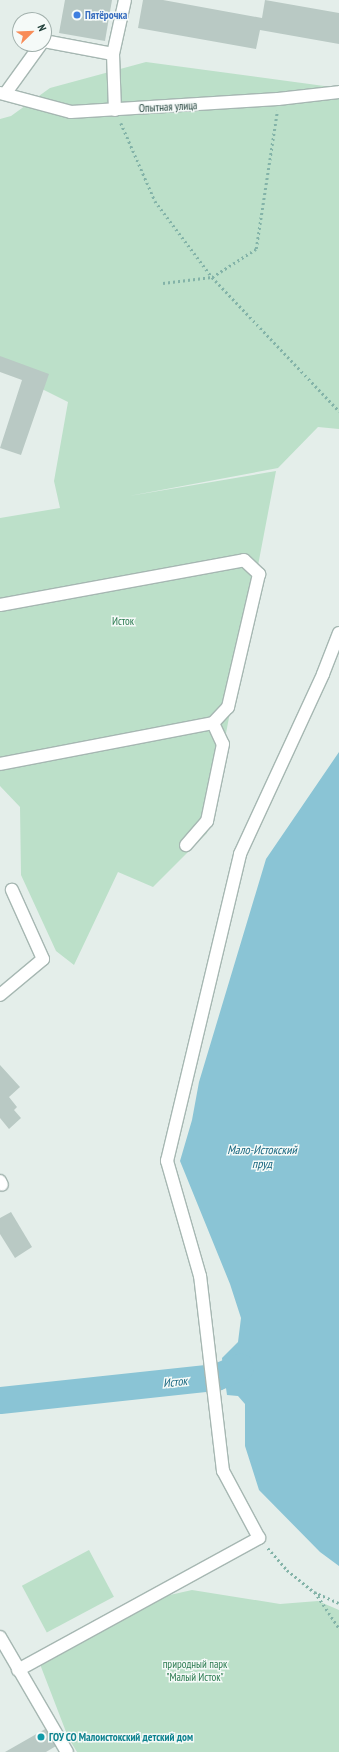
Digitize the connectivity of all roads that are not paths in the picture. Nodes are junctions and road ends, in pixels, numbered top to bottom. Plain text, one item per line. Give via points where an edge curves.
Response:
1 (125, 0) edge
2 (52, 42) edge
3 (35, 52) edge
4 (114, 54) junction
5 (339, 92) edge
6 (2, 93) edge
7 (115, 110) junction
8 (0, 605) edge
9 (339, 633) edge
10 (213, 723) junction
11 (0, 764) edge
12 (186, 845) dead end
13 (12, 890) dead end
14 (0, 995) edge
15 (0, 1637) edge
16 (18, 1670) junction
17 (67, 1752) edge

1 - 4 street
2 - 4 street
3 - 6 street
4 - 7 street
5 - 7 street, Опытная улица via 278,99
6 - 7 street, Опытная улица via 71,112
8 - 10 street via 244,560 259,574 228,707
9 - 16 street via 323,674 240,854 167,1161 200,1276 224,1471 259,1538
10 - 11 street
10 - 12 street via 223,744 207,820
13 - 14 street via 43,959
15 - 16 street
16 - 17 street

